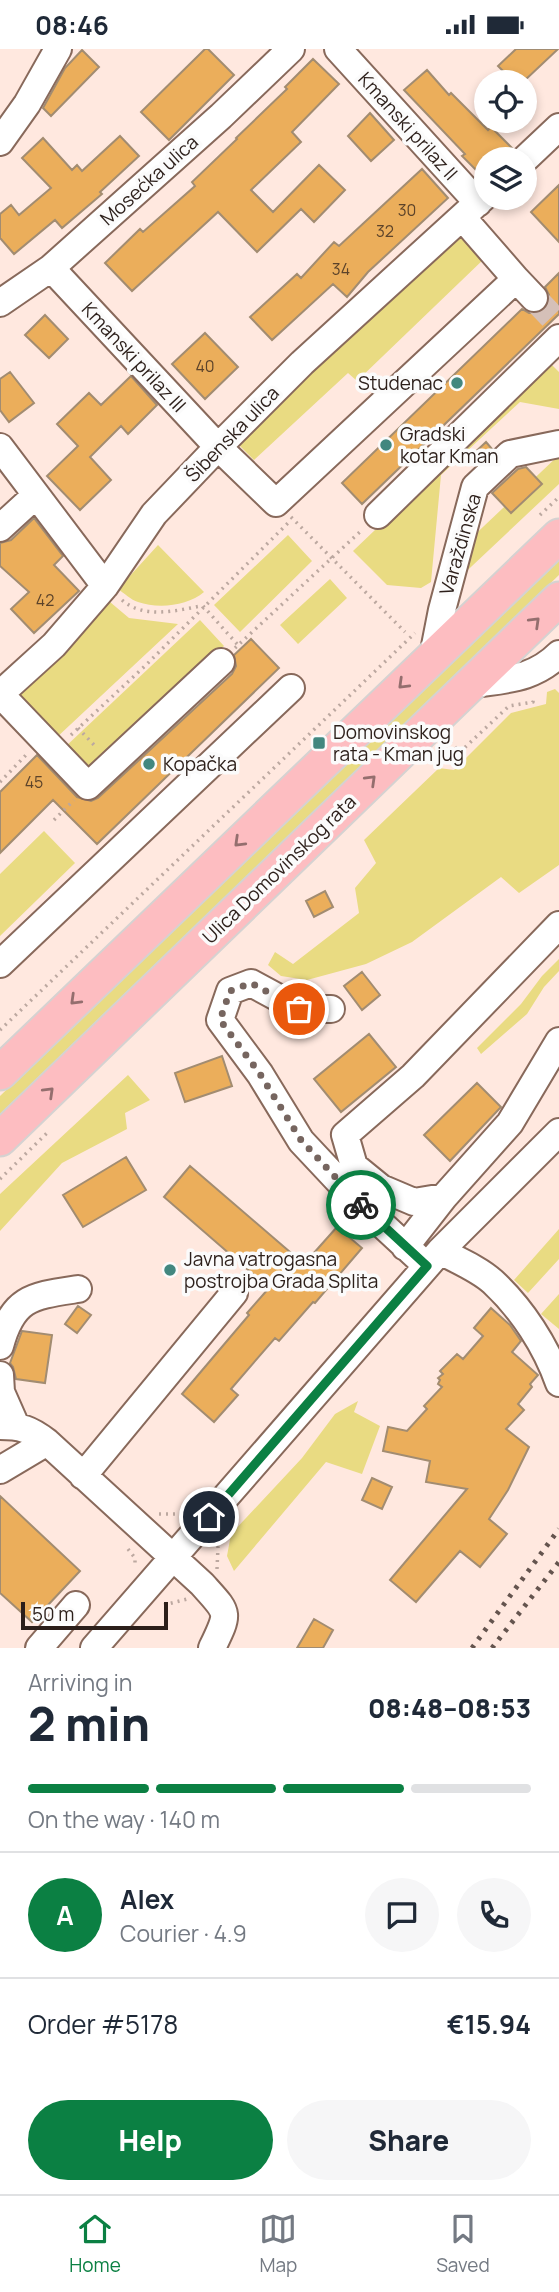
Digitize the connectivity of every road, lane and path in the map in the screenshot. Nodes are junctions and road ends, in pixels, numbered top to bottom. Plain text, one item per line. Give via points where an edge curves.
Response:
1 (58, 49) edge
2 (291, 49) edge
3 (338, 49) edge
4 (559, 127) edge
5 (0, 142) edge
6 (537, 147) edge
7 (474, 203) edge
8 (474, 207) edge
9 (479, 210) edge
10 (51, 268) junction
11 (0, 303) edge
12 (557, 327) edge
13 (559, 444) edge
14 (0, 447) edge
15 (218, 447) junction
16 (36, 495) junction
17 (559, 497) edge
18 (284, 511) junction
19 (378, 515) joint
20 (0, 528) edge
21 (547, 528) edge
22 (332, 557) junction
23 (105, 586) junction
24 (559, 599) edge
25 (203, 606) junction
26 (442, 610) junction
27 (405, 632) dead end
28 (230, 653) junction
29 (559, 654) edge
30 (433, 656) junction
31 (470, 685) junction
32 (291, 688) dead end
33 (533, 690) dead end
34 (0, 694) edge
35 (450, 742) dead end
36 (48, 745) junction
37 (0, 782) edge
38 (559, 925) edge
39 (0, 964) edge
40 (331, 1009) dead end
41 (0, 1030) edge
42 (559, 1041) edge
43 (0, 1073) edge
44 (559, 1132) edge
45 (0, 1139) edge
46 (444, 1197) junction
47 (405, 1247) junction
48 (433, 1259) junction
49 (78, 1289) dead end
50 (234, 1293) dead end
51 (0, 1346) edge
52 (0, 1375) edge
53 (559, 1383) edge
54 (8, 1426) edge
55 (47, 1442) junction
56 (0, 1470) edge
57 (83, 1476) junction
58 (174, 1558) junction
59 (188, 1598) dead end
60 (76, 1605) dead end
61 (161, 1608) dead end
62 (39, 1648) edge
63 (94, 1648) edge
64 (212, 1648) edge

1 - 5 street
2 - 10 street, Mosećka ulica
3 - 7 street, Kmanski prilaz II
4 - 6 street
8 - 15 street, Šibenska ulica via 302,363
9 - 18 street, Kmanski prilaz II via 525,288
10 - 11 street, Mosećka ulica
10 - 15 street, Kmanski prilaz III
12 - 19 street
13 - 26 street, Varaždinska via 510,454 475,488
14 - 16 street
15 - 18 street, Kmanski prilaz III
15 - 23 street, Šibenska ulica via 154,514
16 - 20 street
16 - 23 street
17 - 21 path
18 - 22 path
18 - 25 path
19 - 22 path
21 - 30 main road
22 - 27 path
22 - 28 path
23 - 25 path via 133,610 166,613
23 - 34 street, Šibenska ulica via 54,645
31 -> 24 main road, Ulica Domovinskog rata
25 - 28 path
25 - 36 path via 146,664
26 - 30 street, Varaždinska
26 - 41 path
28 - 36 street, Šibenska ulica via 88,786
29 - 31 street via 531,675
30 -> 43 main road
45 -> 31 main road, Ulica Domovinskog rata
32 - 39 street
33 - 35 path via 533,702 509,706 460,752
34 - 36 street, Šibenska ulica
36 - 37 path
38 - 46 street via 414,1076 345,1135 354,1166 381,1188 414,1202
40 - 47 street via 299,1009 251,983 230,991 220,1020 301,1140
42 - 46 street via 510,1123
44 - 48 street
46 - 47 street
47 - 48 street
48 - 53 street via 491,1280 525,1318
48 - 58 street
49 - 51 street via 40,1295 19,1306 5,1326
50 - 57 street
52 - 54 street
54 - 55 street via 32,1431
55 - 56 street
55 - 57 street
57 - 58 street
58 - 63 street
58 - 64 street via 223,1607 225,1622
59 - 61 path
60 - 62 street

